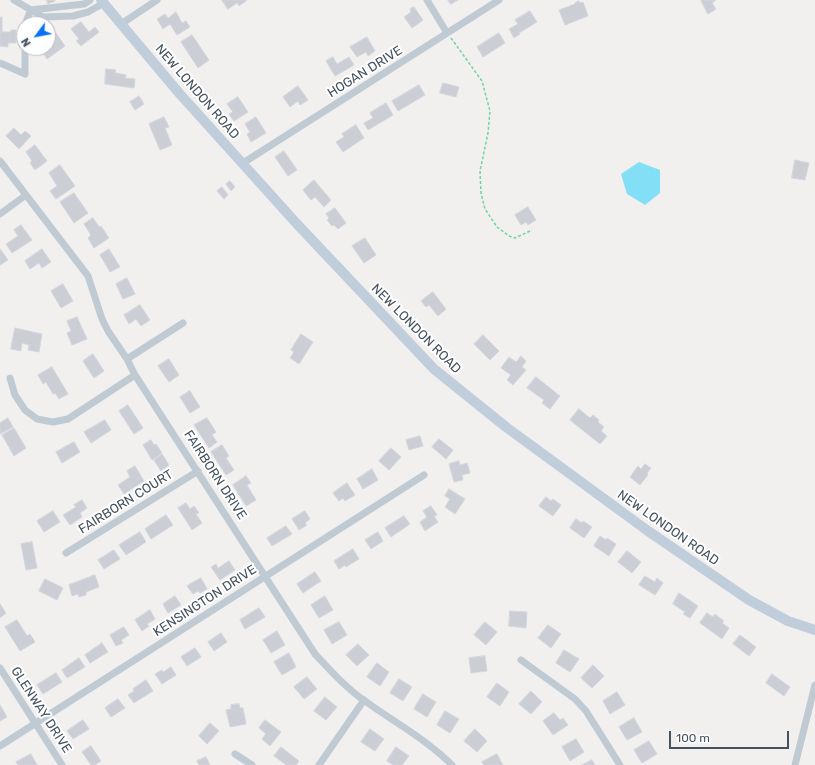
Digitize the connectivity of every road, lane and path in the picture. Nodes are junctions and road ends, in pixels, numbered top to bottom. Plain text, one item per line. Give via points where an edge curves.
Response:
1 (14, 0) edge
2 (90, 0) edge
3 (157, 0) edge
4 (427, 0) edge
5 (499, 0) edge
6 (103, 2) edge
7 (31, 10) junction
8 (28, 16) edge
9 (121, 24) junction
10 (447, 33) junction
11 (25, 56) edge
12 (0, 63) edge
13 (0, 161) edge
14 (243, 163) junction
15 (26, 195) junction
16 (0, 214) edge
17 (532, 230) dead end
18 (183, 323) dead end
19 (127, 359) junction
20 (135, 375) junction
21 (10, 378) dead end
22 (198, 471) junction
23 (424, 475) dead end
24 (66, 554) dead end
25 (266, 576) junction
26 (815, 630) edge
27 (521, 660) dead end
28 (0, 668) edge
29 (815, 685) edge
30 (364, 700) junction
31 (35, 724) junction
32 (0, 746) edge
33 (235, 754) dead end
34 (62, 765) edge
35 (252, 765) edge
36 (319, 765) edge
37 (452, 765) edge
38 (620, 765) edge
39 (795, 765) edge

1 - 7 street
2 - 7 street via 84,4
3 - 9 street
4 - 10 street
5 - 10 street, HOGAN DRIVE
6 - 7 street via 88,12 73,16 43,17
6 - 9 street, NEW LONDON ROAD
7 - 8 street
9 - 14 street, NEW LONDON ROAD
10 - 14 street, HOGAN DRIVE
10 - 17 path via 482,81 490,111 480,171 485,209 497,227 509,236 515,238
11 - 12 street via 25,74
13 - 15 street, FAIRBORN DRIVE
14 - 26 street, NEW LONDON ROAD via 400,334 434,369 465,395 648,531 748,600 788,621
15 - 16 street
15 - 19 street, FAIRBORN DRIVE via 88,276 102,319
18 - 19 street
19 - 20 street, FAIRBORN DRIVE
20 - 21 street via 68,419 53,422 38,419 25,410 15,395
20 - 22 street, FAIRBORN DRIVE
22 - 24 street, FAIRBORN COURT
22 - 25 street, FAIRBORN DRIVE
23 - 25 street, KENSINGTON DRIVE
25 - 30 street, FAIRBORN DRIVE via 315,654 336,677
25 - 31 street, KENSINGTON DRIVE
27 - 38 street via 575,699 586,711
28 - 31 street, GLENWAY DRIVE
29 - 39 street
30 - 36 street
30 - 37 street, FAIRBORN DRIVE via 426,741
31 - 32 street, KENSINGTON DRIVE
31 - 34 street, GLENWAY DRIVE
33 - 35 street

